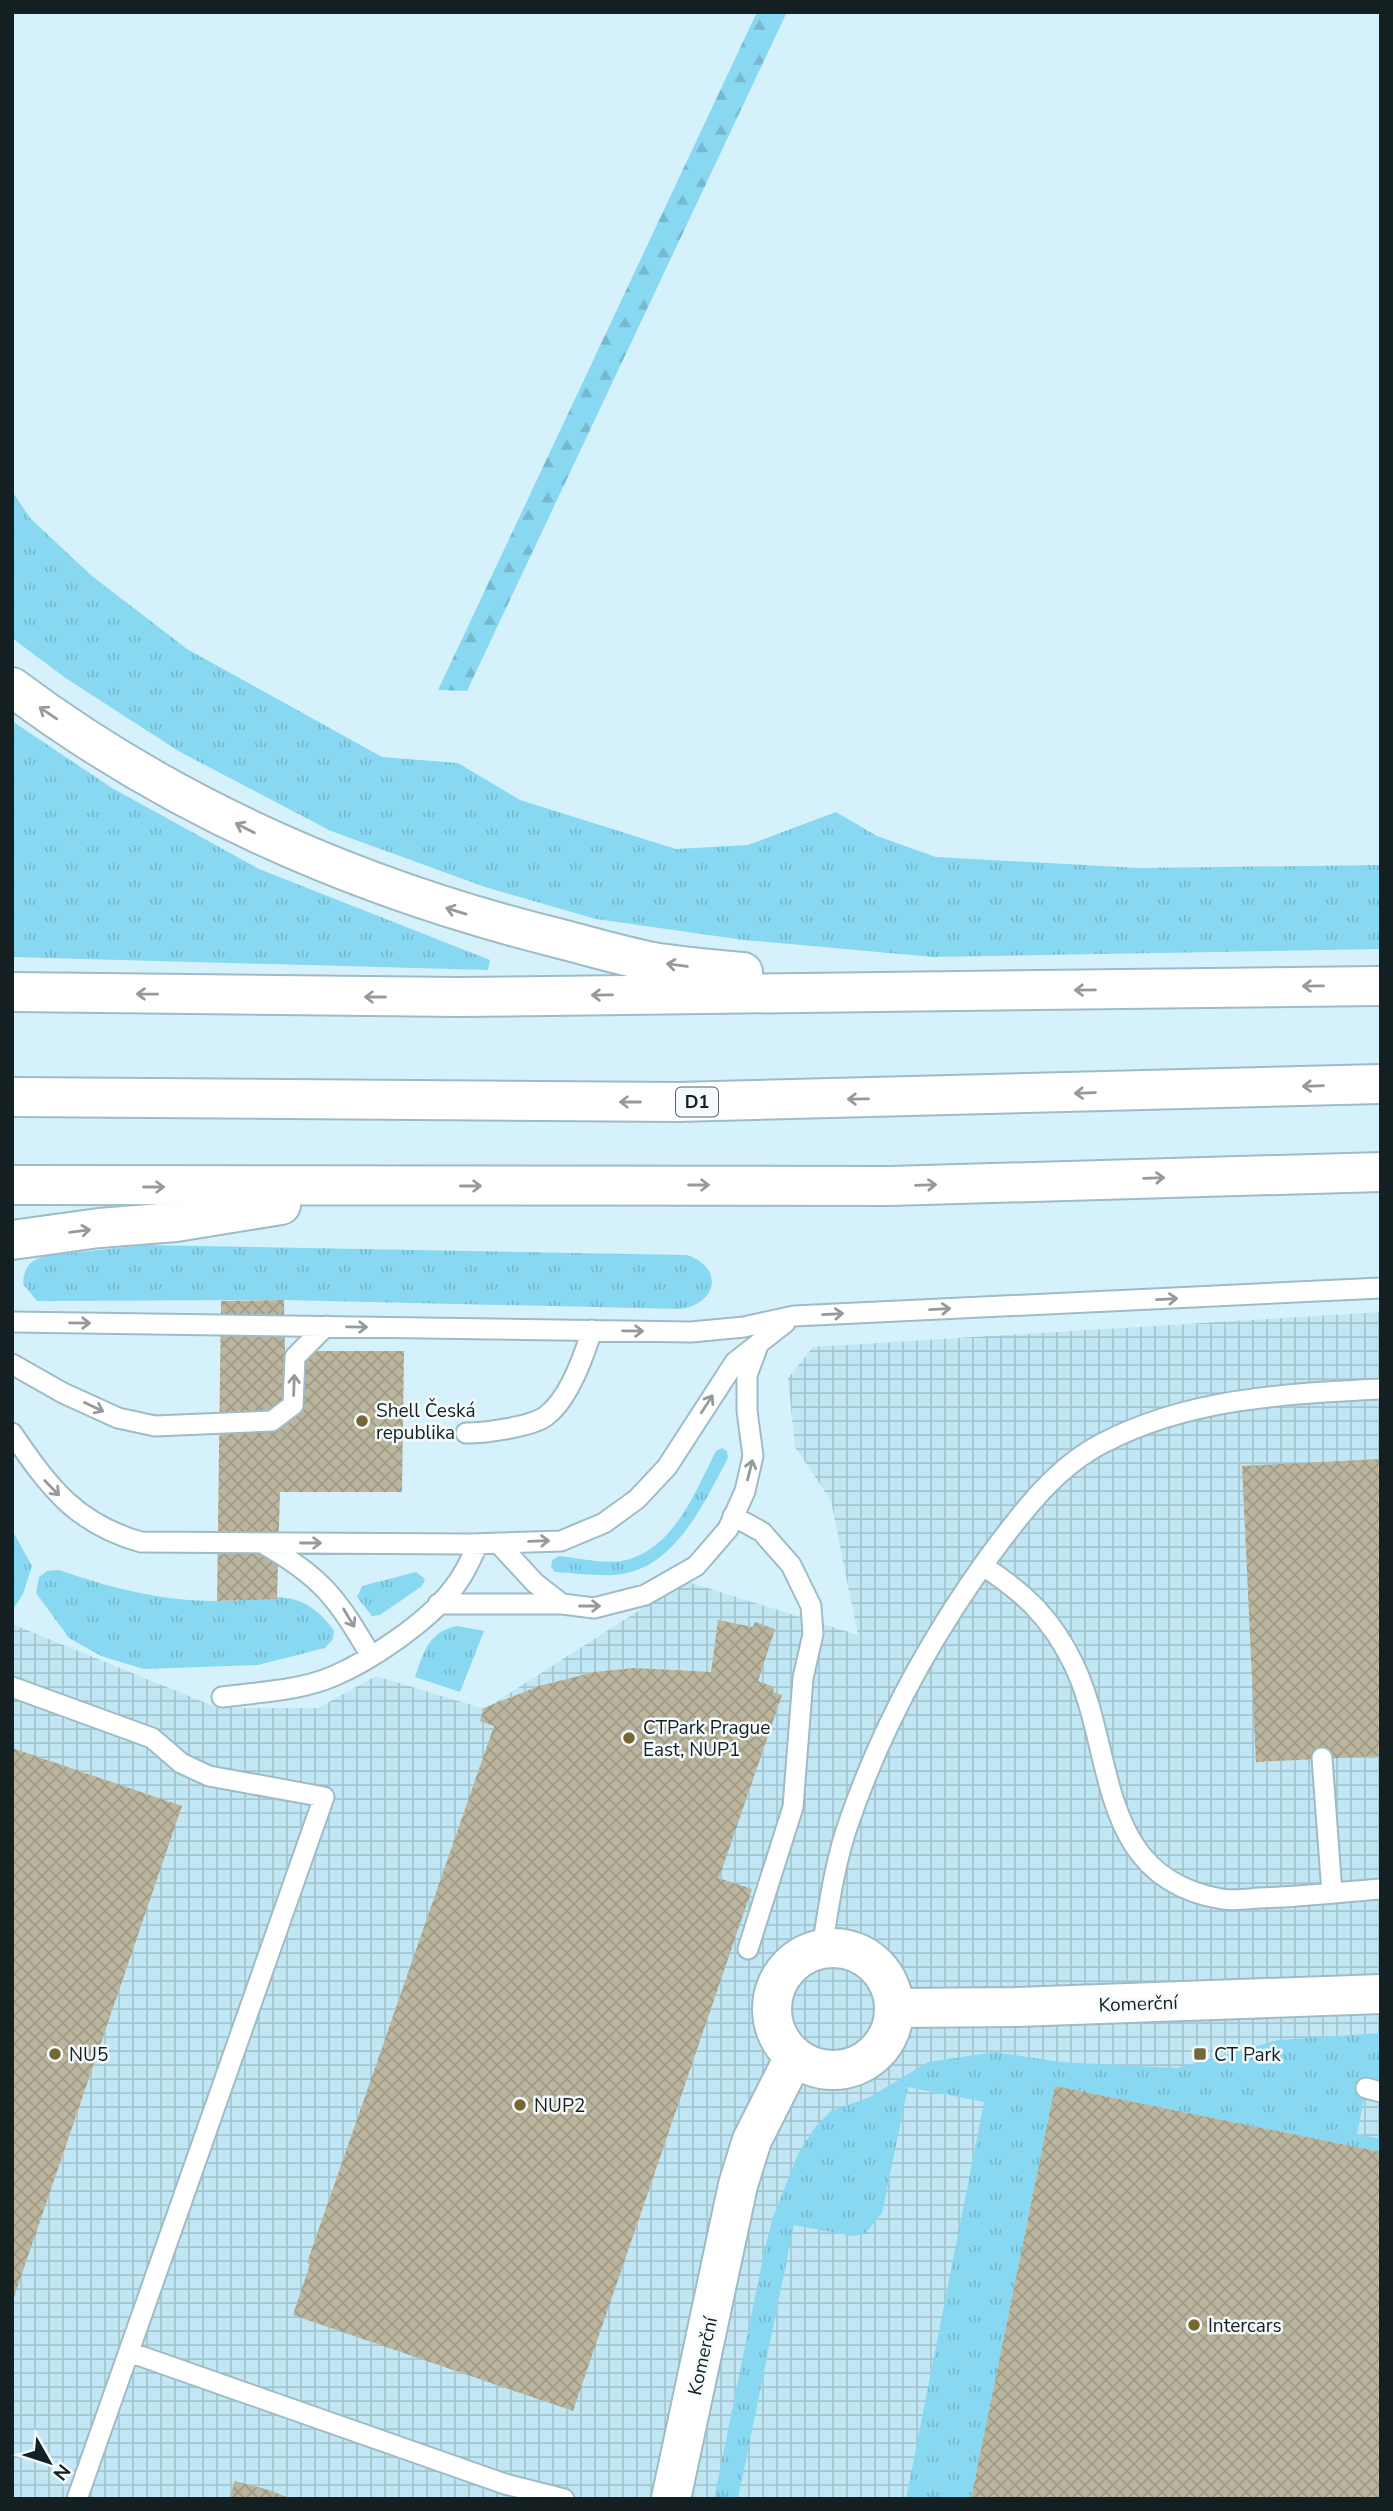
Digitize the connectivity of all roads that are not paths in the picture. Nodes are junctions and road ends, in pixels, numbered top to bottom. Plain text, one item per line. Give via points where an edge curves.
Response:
1 (12, 687) edge
2 (1381, 986) edge
3 (891, 990) junction
4 (12, 992) edge
5 (1381, 1084) edge
6 (12, 1097) edge
7 (1381, 1172) edge
8 (12, 1185) edge
9 (403, 1186) junction
10 (12, 1240) edge
11 (1381, 1288) edge
12 (794, 1316) junction
13 (12, 1322) edge
14 (326, 1326) junction
15 (592, 1330) junction
16 (761, 1338) junction
17 (12, 1364) edge
18 (1381, 1389) edge
19 (12, 1433) edge
20 (467, 1433) dead end
21 (733, 1516) junction
22 (262, 1543) junction
23 (498, 1543) junction
24 (478, 1544) junction
25 (983, 1566) junction
26 (438, 1604) junction
27 (562, 1604) junction
28 (371, 1656) junction
29 (12, 1687) edge
30 (222, 1697) dead end
31 (1322, 1758) dead end
32 (1381, 1889) edge
33 (1332, 1893) junction
34 (822, 1948) junction
35 (748, 1949) dead end
36 (1381, 1994) edge
37 (895, 2008) junction
38 (793, 2057) junction
39 (129, 2352) junction
40 (77, 2499) edge
41 (564, 2499) edge
42 (671, 2499) edge

3 -> 1 main road via 653,962 412,897 261,837 189,800 118,760
2 -> 3 main road
3 -> 4 main road via 458,997
5 -> 6 main road, D1 via 677,1102
9 -> 7 main road via 890,1186
8 -> 9 main road
10 -> 9 main road via 176,1222
12 -> 11 lane
15 -> 12 lane via 691,1332
12 - 16 lane
13 -> 14 lane
14 -> 15 lane
17 -> 14 lane via 118,1418 155,1426 272,1421 293,1405 295,1357
15 - 20 lane via 580,1370 546,1417 494,1432
21 -> 16 lane via 754,1456 747,1375
23 -> 16 lane via 561,1541 604,1523 637,1499 667,1467 735,1362
18 - 25 lane via 1281,1394 1205,1406 1145,1423 1100,1445 1052,1479
19 -> 22 lane via 46,1483 80,1516 113,1534 141,1542
27 -> 21 lane via 594,1608 645,1595 696,1566 728,1529
21 - 35 lane via 762,1532 791,1565 811,1606 813,1634 803,1678 793,1807
22 -> 24 lane
22 -> 28 lane via 302,1566 340,1602
23 - 24 lane
23 - 27 lane via 534,1583
24 - 26 lane via 466,1571
25 - 33 lane via 1021,1590 1060,1639 1076,1668 1118,1818 1161,1874 1224,1900
25 - 34 lane via 919,1660 881,1740 849,1820
26 - 27 lane
26 - 28 lane
28 - 30 lane via 333,1677 296,1688
29 - 39 lane via 152,1738 181,1763 209,1776 324,1797
31 - 33 lane
32 - 33 lane
34 - 37 main road via 849,1950 873,1961 888,1982
34 - 38 main road via 788,1967 777,1984 773,2023 780,2042
36 - 37 main road, Komerční
37 - 38 main road via 892,2028 869,2059 831,2071
38 - 42 main road, Komerční via 752,2140 738,2185
39 - 40 lane
39 - 41 lane via 505,2484

